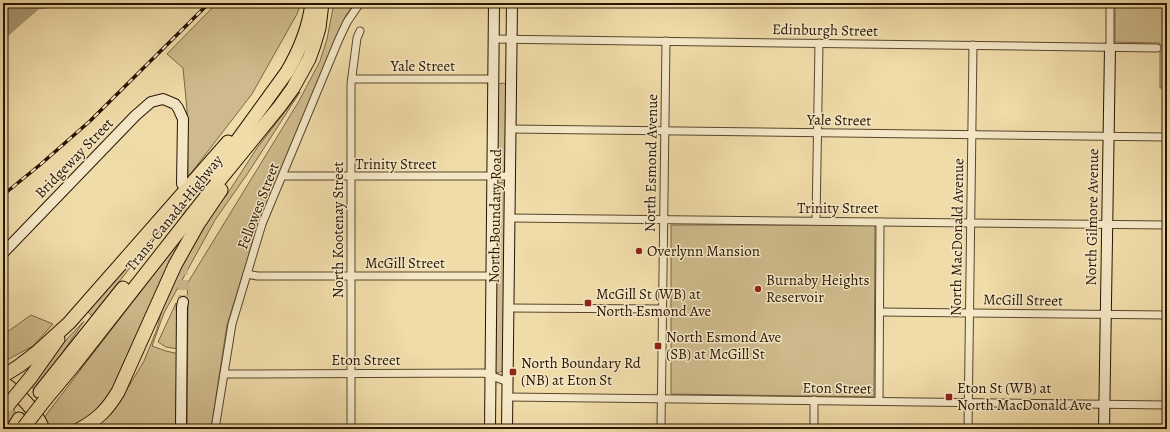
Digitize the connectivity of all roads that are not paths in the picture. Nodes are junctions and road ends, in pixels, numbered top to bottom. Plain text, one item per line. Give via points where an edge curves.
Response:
1 (312, 3) edge
2 (322, 3) edge
3 (360, 3) edge
4 (494, 3) edge
5 (512, 3) edge
6 (1110, 5) dead end
7 (360, 31) dead end
8 (494, 39) junction
9 (512, 39) junction
10 (666, 42) junction
11 (819, 43) junction
12 (973, 45) junction
13 (1110, 47) junction
14 (1157, 48) dead end
15 (493, 78) junction
16 (352, 79) junction
17 (268, 98) junction
18 (280, 106) junction
19 (511, 128) junction
20 (665, 130) junction
21 (818, 133) junction
22 (971, 134) junction
23 (1109, 136) junction
24 (1167, 137) edge
25 (283, 176) junction
26 (492, 176) junction
27 (510, 176) junction
28 (351, 177) junction
29 (182, 184) tunnel mouth
30 (510, 218) junction
31 (663, 220) junction
32 (816, 221) junction
33 (880, 222) junction
34 (970, 223) junction
35 (1108, 224) junction
36 (1167, 225) edge
37 (3, 253) edge
38 (247, 274) junction
39 (351, 276) junction
40 (491, 276) junction
41 (183, 302) tunnel mouth
42 (508, 308) junction
43 (663, 310) junction
44 (880, 312) junction
45 (969, 313) junction
46 (1106, 314) junction
47 (1167, 315) edge
48 (69, 322) junction
49 (8, 373) edge
50 (351, 373) junction
51 (224, 374) junction
52 (490, 375) junction
53 (508, 382) junction
54 (3, 383) edge
55 (508, 397) junction
56 (662, 398) junction
57 (814, 400) junction
58 (43, 401) junction
59 (879, 401) junction
60 (968, 402) junction
61 (1104, 404) junction
62 (1167, 405) edge
63 (5, 409) edge
64 (22, 427) edge
65 (42, 429) edge
66 (80, 429) edge
67 (181, 429) edge
68 (215, 429) edge
69 (351, 429) edge
70 (490, 429) edge
71 (507, 429) edge
72 (661, 429) edge
73 (814, 429) edge
74 (968, 429) edge
75 (1104, 429) edge

1 - 17 highway, Trans-Canada Highway via 308,26 297,55
2 - 18 highway, Trans-Canada Highway via 309,59
3 - 25 street, Fellowes Street via 339,39
4 - 8 street, North Boundary Road
5 - 9 street, North Boundary Road
6 - 13 street, North Gilmore Avenue
7 - 16 street, North Kootenay Street
8 - 9 street, Edinburgh Street
8 - 15 street, North Boundary Road
9 - 10 street, Edinburgh Street
9 - 19 street, North Boundary Road
10 - 11 street, Edinburgh Street
10 - 20 street, North Esmond Avenue
11 - 12 street, Edinburgh Street
11 - 21 street
12 - 13 street, Edinburgh Street
12 - 22 street, North MacDonald Avenue
13 - 14 street, Edinburgh Street
13 - 23 street, North Gilmore Avenue
15 - 16 street, Yale Street
15 - 26 street, North Boundary Road
16 - 28 street, North Kootenay Street
17 - 48 highway
17 - 58 highway, Trans-Canada Highway
18 - 58 highway, Trans-Canada Highway
18 - 66 highway via 178,259 112,402 98,418
19 - 20 street, Yale Street
19 - 27 street, North Boundary Road
20 - 21 street, Yale Street
20 - 31 street, North Esmond Avenue
21 - 22 street, Yale Street
21 - 32 street
22 - 23 street, Yale Street
22 - 34 street, North MacDonald Avenue
23 - 24 street, Yale Street
23 - 35 street, North Gilmore Avenue
25 - 28 street, Trinity Street
25 - 38 street, Fellowes Street via 262,224
26 - 27 street, Trinity Street
26 - 28 street, Trinity Street
26 - 40 street, North Boundary Road
27 - 30 street, North Boundary Road
28 - 39 street, North Kootenay Street
29 - 37 street, Bridgeway Street via 183,119 175,104 163,99 151,102
30 - 31 street, Trinity Street
30 - 42 street, North Boundary Road
31 - 32 street, Trinity Street
31 - 43 street, North Esmond Avenue
32 - 33 street, Trinity Street
33 - 34 street, Trinity Street
33 - 44 street
34 - 35 street, Trinity Street
34 - 45 street, North MacDonald Avenue
35 - 36 street, Trinity Street
35 - 46 street, North Gilmore Avenue
38 - 39 street, McGill Street
38 - 51 street, Fellowes Street via 232,324
39 - 40 street, McGill Street
39 - 50 street, North Kootenay Street
40 - 52 street, North Boundary Road
41 - 67 street
42 - 43 street
42 - 53 street, North Boundary Road
43 - 56 street, North Esmond Avenue
44 - 45 street, McGill Street
44 - 59 street
45 - 46 street, McGill Street
45 - 60 street, North MacDonald Avenue
46 - 47 street, McGill Street
46 - 61 street, North Gilmore Avenue
48 - 49 highway via 36,353
48 - 63 highway, bridge
50 - 51 street, Eton Street
50 - 52 street, Eton Street
50 - 69 street, North Kootenay Street
51 - 68 street, Fellowes Street
52 - 53 street, Eton Street
52 - 70 street, North Boundary Road
53 - 55 street, North Boundary Road
54 - 65 highway via 25,401
55 - 56 street, Eton Street
55 - 71 street, North Boundary Road
56 - 57 street, Eton Street
56 - 72 street, North Esmond Avenue
57 - 59 street, Eton Street
57 - 73 street
58 - 64 highway, Trans-Canada Highway, bridge
59 - 60 street, Eton Street
60 - 61 street, Eton Street
60 - 74 street, North MacDonald Avenue
61 - 62 street, Eton Street
61 - 75 street, North Gilmore Avenue

